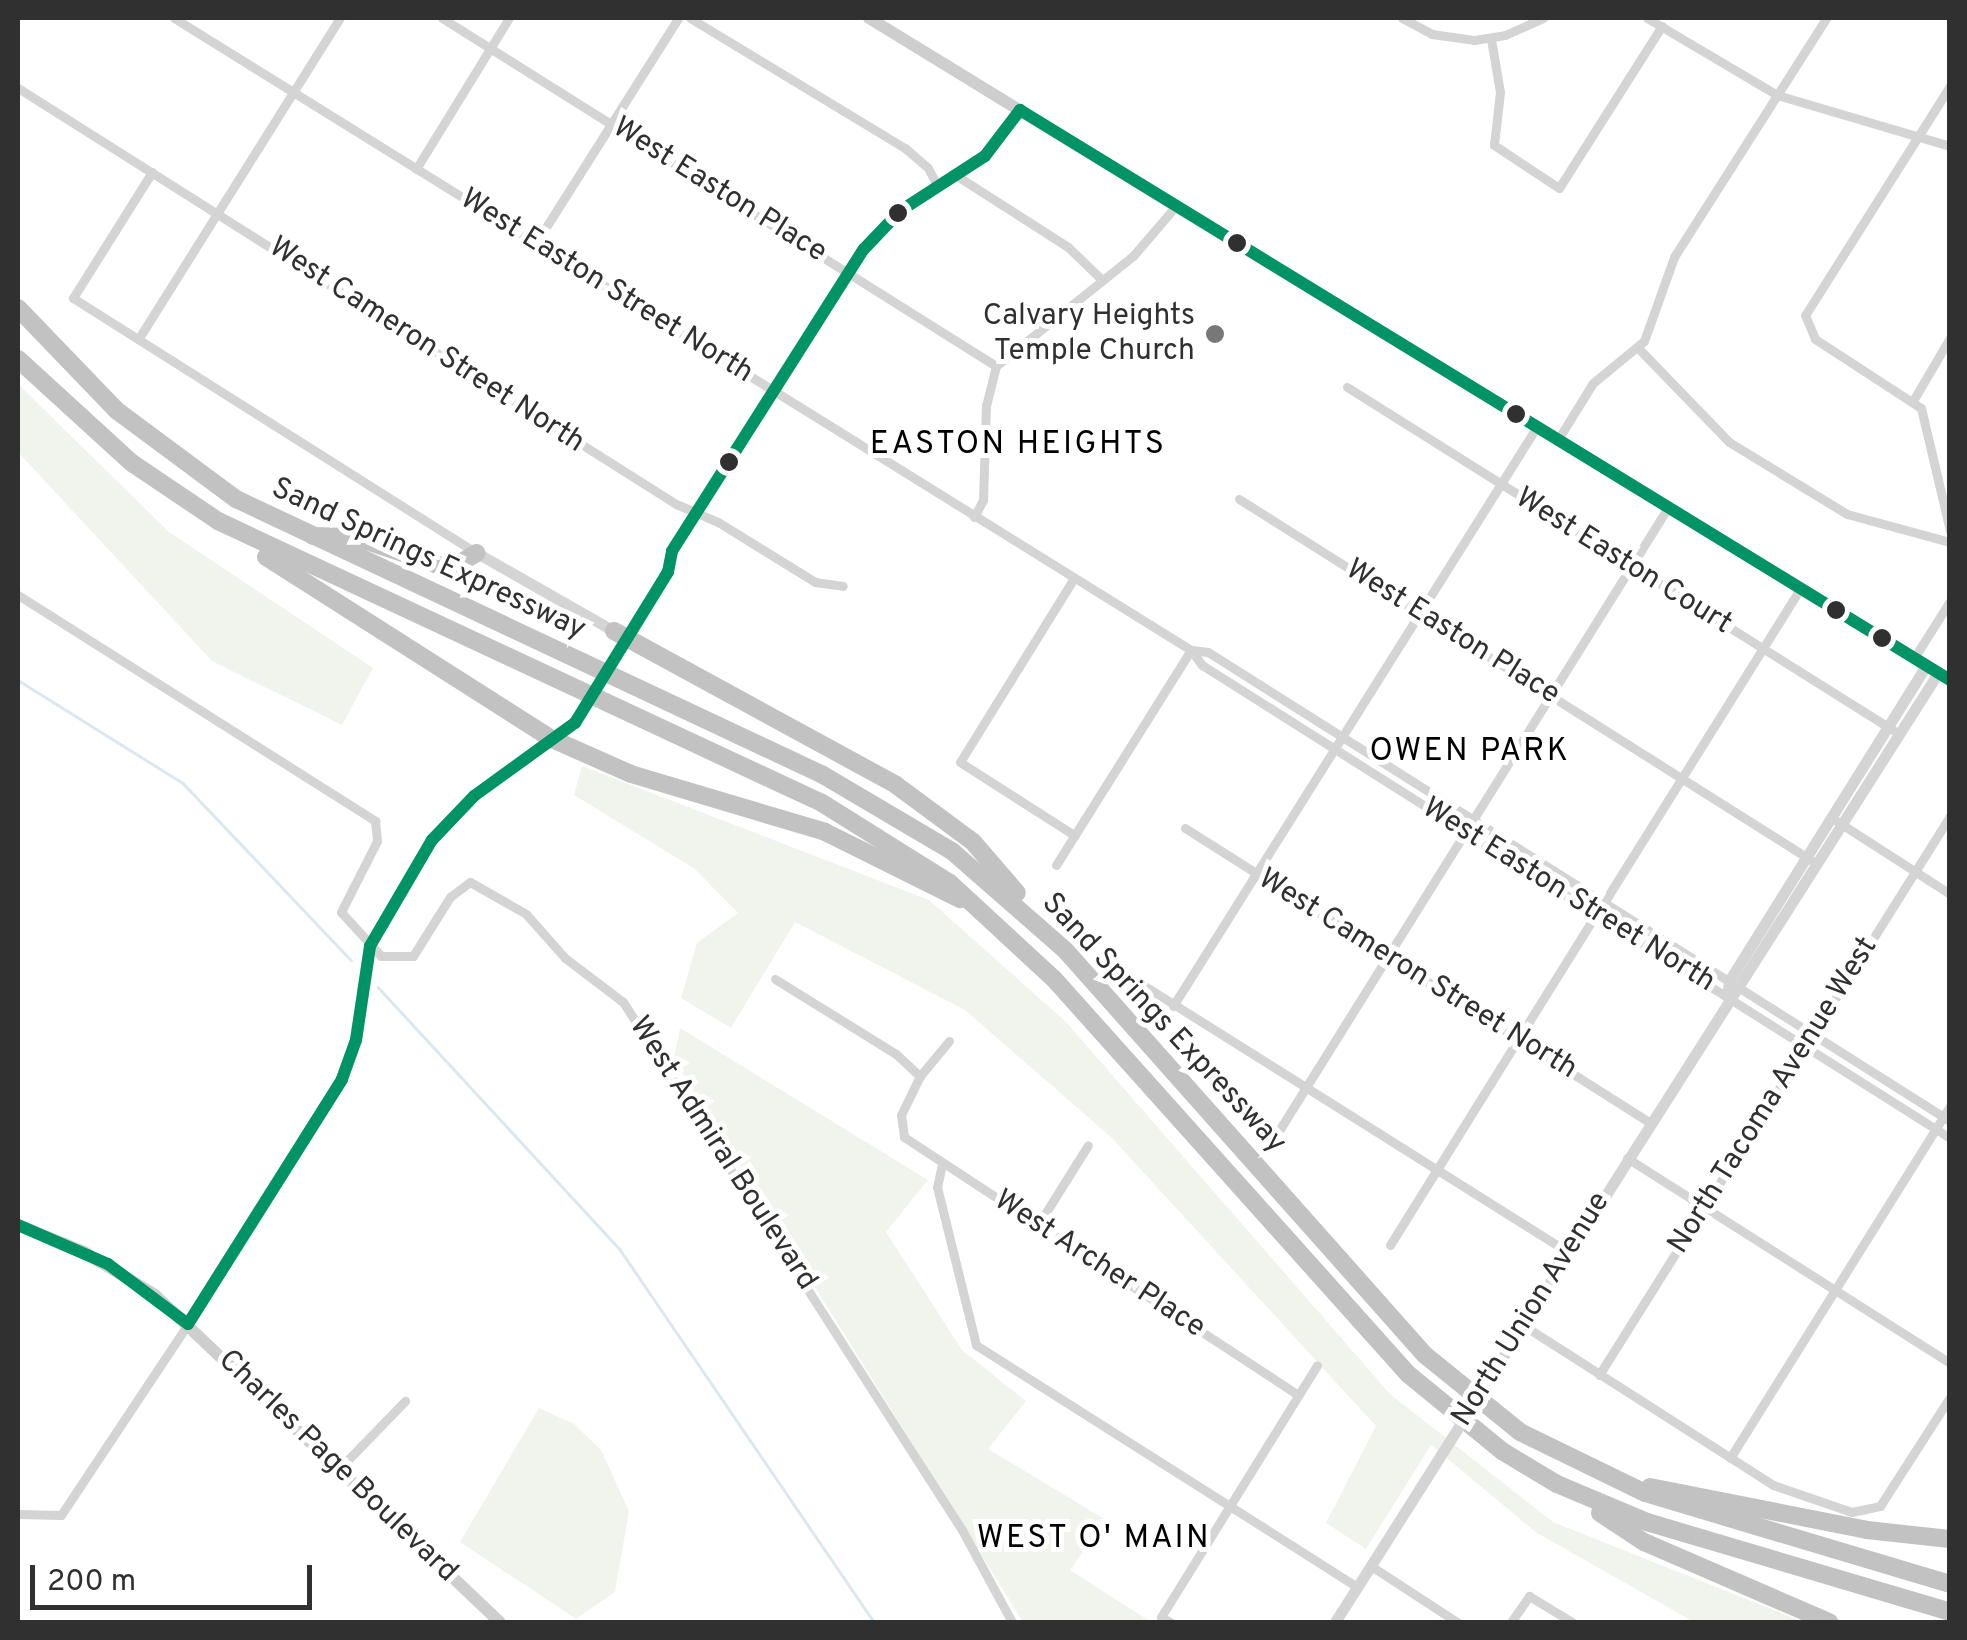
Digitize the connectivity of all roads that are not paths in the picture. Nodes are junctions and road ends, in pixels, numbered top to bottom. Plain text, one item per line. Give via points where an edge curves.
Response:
1 (174, 18) edge
2 (340, 18) edge
3 (442, 18) edge
4 (510, 18) edge
5 (678, 18) edge
6 (690, 18) edge
7 (869, 18) edge
8 (1402, 18) edge
9 (1544, 18) edge
10 (1647, 18) edge
11 (1826, 18) edge
12 (1662, 26) junction
13 (1491, 39) junction
14 (490, 48) junction
15 (1950, 86) edge
16 (18, 88) edge
17 (293, 91) junction
18 (1777, 96) junction
19 (612, 125) junction
20 (1918, 134) junction
21 (1950, 146) edge
22 (416, 168) junction
23 (152, 172) junction
24 (957, 176) dead end
25 (938, 187) dead end
26 (1176, 207) junction
27 (218, 213) junction
28 (536, 243) junction
29 (1100, 278) junction
30 (18, 308) edge
31 (139, 338) junction
32 (1950, 338) edge
33 (1639, 348) junction
34 (19, 361) edge
35 (996, 366) junction
36 (1348, 387) dead end
37 (1914, 399) junction
38 (1536, 428) junction
39 (1557, 441) junction
40 (1501, 484) junction
41 (1240, 499) dead end
42 (1668, 509) junction
43 (974, 517) junction
44 (218, 520) junction
45 (1950, 531) edge
46 (306, 536) junction
47 (1950, 542) edge
48 (477, 554) junction
49 (1632, 566) junction
50 (1074, 578) junction
51 (842, 586) dead end
52 (1800, 589) junction
53 (18, 595) edge
54 (1950, 600) edge
55 (1420, 613) junction
56 (621, 634) joint
57 (1191, 650) junction
58 (1762, 650) junction
59 (1932, 669) edge
60 (1552, 696) junction
61 (1888, 727) junction
62 (1900, 735) junction
63 (1342, 736) junction
64 (1334, 749) junction
65 (1682, 778) junction
66 (1950, 816) edge
67 (1474, 819) junction
68 (1837, 822) junction
69 (1185, 828) dead end
70 (1466, 831) junction
71 (1074, 835) junction
72 (1812, 861) junction
73 (1056, 864) dead end
74 (1915, 872) junction
75 (1257, 874) junction
76 (1592, 893) junction
77 (1950, 894) edge
78 (1604, 901) junction
79 (1584, 905) junction
80 (980, 907) junction
81 (1616, 908) junction
82 (1597, 913) junction
83 (1608, 920) junction
84 (370, 946) junction
85 (1066, 951) junction
86 (1387, 957) junction
87 (1132, 978) dead end
88 (775, 979) dead end
89 (1734, 984) junction
90 (1727, 996) junction
91 (1174, 1006) junction
92 (1814, 1033) junction
93 (1518, 1038) junction
94 (950, 1042) dead end
95 (1806, 1046) junction
96 (920, 1076) junction
97 (1306, 1087) junction
98 (1950, 1106) edge
99 (1946, 1119) edge
100 (1649, 1122) junction
101 (1936, 1128) junction
102 (1280, 1129) dead end
103 (1950, 1138) edge
104 (1088, 1145) dead end
105 (1627, 1157) junction
106 (942, 1164) junction
107 (1438, 1169) junction
108 (1704, 1207) junction
109 (18, 1225) edge
110 (1038, 1225) junction
111 (1390, 1246) dead end
112 (1568, 1252) junction
113 (1835, 1290) junction
114 (188, 1324) junction
115 (1523, 1325) junction
116 (1950, 1364) edge
117 (1316, 1365) dead end
118 (1599, 1375) junction
119 (1298, 1395) junction
120 (1950, 1397) edge
121 (405, 1401) dead end
122 (1730, 1458) junction
123 (339, 1469) junction
124 (1617, 1483) junction
125 (1557, 1484) junction
126 (1228, 1506) junction
127 (18, 1514) edge
128 (1950, 1539) edge
129 (1371, 1566) junction
130 (1950, 1584) edge
131 (1358, 1587) junction
132 (1950, 1612) edge
133 (1165, 1620) edge
134 (500, 1622) edge
135 (1012, 1622) edge
136 (1336, 1622) edge
137 (1457, 1622) edge
138 (1512, 1622) edge
139 (1572, 1622) edge
140 (1829, 1622) edge

1 - 17 street, West Easton Street North
2 - 17 street
3 - 14 street, West Easton Place
4 - 14 street
5 - 19 street
6 - 25 street via 905,148
7 - 26 main road
8 - 13 street via 1447,38
9 - 13 street
10 - 12 street
11 - 18 street
12 - 13 street via 1559,188 1494,145 1500,92
12 - 18 street
14 - 19 street, West Easton Place
14 - 22 street
15 - 20 street
16 - 23 street, West Cameron Street North
17 - 22 street, West Easton Street North
17 - 27 street
18 - 20 street
18 - 33 street via 1674,256
19 - 28 street
19 - 35 street, West Easton Place
20 - 21 street
20 - 37 street via 1805,315 1815,339
22 - 28 street, West Easton Street North
23 - 27 street, West Cameron Street North
23 - 31 street via 73,298
24 - 29 street via 1068,247
26 - 29 street via 1134,256
26 - 38 main road
27 - 31 street
27 - 51 street, West Cameron Street North via 676,504 815,582
28 - 43 street, West Easton Street North
29 - 35 street
30 - 46 highway, Sand Springs Expressway via 98,394 164,450
31 - 48 street
32 - 37 street
33 - 39 street via 1593,382
33 - 47 street via 1729,442 1847,514
34 - 44 highway, Sand Springs Expressway via 132,463
35 - 43 street via 986,406 983,500
36 - 40 street, West Easton Court
37 - 45 street via 1926,416
38 - 39 main road
38 - 40 street
39 - 42 main road
40 - 49 street, West Easton Court
40 - 55 street
41 - 55 street, West Easton Place
42 - 49 street
42 - 52 main road
43 - 50 street, West Easton Street North
44 - 80 highway, Sand Springs Expressway via 841,813
44 - 80 highway via 316,593 552,739 632,774 825,832
46 - 48 highway via 354,537 450,569
46 - 85 highway, Sand Springs Expressway via 905,820 994,884
48 - 56 street
49 - 58 street, West Easton Court
49 - 60 street
50 - 57 street, West Easton Street North
50 - 71 street via 960,762
52 - 58 street
52 - 59 main road
53 - 84 street via 375,821 377,840 341,912
54 - 59 street
55 - 60 street, West Easton Place
55 - 63 street
56 - 85 highway via 922,803 973,842
57 - 63 street, West Easton Street North via 1208,652
57 - 64 street, West Easton Street North via 1202,665
57 - 71 street
58 - 61 street, West Easton Court
58 - 65 street
59 - 61 street, North Union Avenue
59 - 62 street, North Union Avenue
60 - 65 street, West Easton Place
60 - 67 street
61 - 62 street, West Easton Court
61 - 68 street, North Union Avenue
62 - 68 street, North Union Avenue
63 - 64 street
63 - 67 street, West Easton Street North
64 - 70 street, West Easton Street North
64 - 75 street
65 - 72 street, West Easton Place
65 - 78 street
66 - 74 street, North Tacoma Avenue West
67 - 70 street
67 - 76 street, West Easton Street North
68 - 72 street, North Union Avenue
68 - 74 street
69 - 75 street, West Cameron Street North
70 - 79 street, West Easton Street North
70 - 86 street
71 - 73 street
72 - 89 street, North Union Avenue
74 - 77 street
74 - 92 street, North Tacoma Avenue West
75 - 86 street, West Cameron Street North
75 - 91 street
76 - 78 street, West Easton Street North
76 - 79 street
78 - 81 street, West Easton Street North
79 - 82 street, West Easton Street North
80 - 125 highway, Sand Springs Expressway via 1054,978 1408,1374 1480,1436
81 - 83 street
81 - 89 street, West Easton Street North
82 - 83 street, West Easton Street North
82 - 93 street
83 - 90 street, West Easton Street North
84 - 114 main road via 356,1040 342,1078
84 - 135 street, West Admiral Boulevard via 388,958 413,956 457,888 475,883 526,914 565,958 623,1002 966,1537
85 - 124 highway, Sand Springs Expressway via 1425,1355 1520,1432
86 - 93 street, West Cameron Street North
86 - 97 street
87 - 91 street
88 - 96 street
89 - 90 street, North Union Avenue
89 - 92 street, West Easton Street North
90 - 95 street, West Easton Street North
90 - 100 street, North Union Avenue
91 - 97 street
92 - 95 street, North Tacoma Avenue West
92 - 99 street, West Easton Street North
93 - 100 street, West Cameron Street North
93 - 107 street
94 - 96 street
95 - 101 street, West Easton Street North
95 - 108 street, North Tacoma Avenue West
96 - 106 street, West Archer Place via 900,1119 902,1133
97 - 102 street
97 - 107 street
98 - 99 street
99 - 101 street
100 - 105 street, North Union Avenue
101 - 103 street, West Easton Street North
101 - 113 street
104 - 110 street
105 - 108 street
105 - 112 street, North Union Avenue
106 - 110 street, West Archer Place
106 - 126 street via 937,1187 970,1334 996,1359
107 - 111 street
107 - 112 street
108 - 113 street
108 - 118 street, North Tacoma Avenue West
109 - 114 main road, Charles Page Boulevard via 108,1264
110 - 119 street, West Archer Place
112 - 115 street, North Union Avenue
113 - 116 street
113 - 122 street
114 - 123 main road, Charles Page Boulevard
114 - 127 street via 61,1515
115 - 118 street
115 - 129 street, North Union Avenue, bridge
117 - 119 street
118 - 122 street
119 - 126 street
120 - 122 street via 1886,1500 1870,1512 1797,1496
121 - 123 street
123 - 134 main road, Charles Page Boulevard
124 - 128 highway
124 - 130 highway, Sand Springs Expressway
125 - 132 highway, Sand Springs Expressway via 1648,1522
125 - 140 highway via 1644,1542
126 - 131 street
126 - 133 street
129 - 131 street, North Union Avenue
129 - 137 street
131 - 136 street, North Union Avenue
138 - 139 street via 1528,1596

